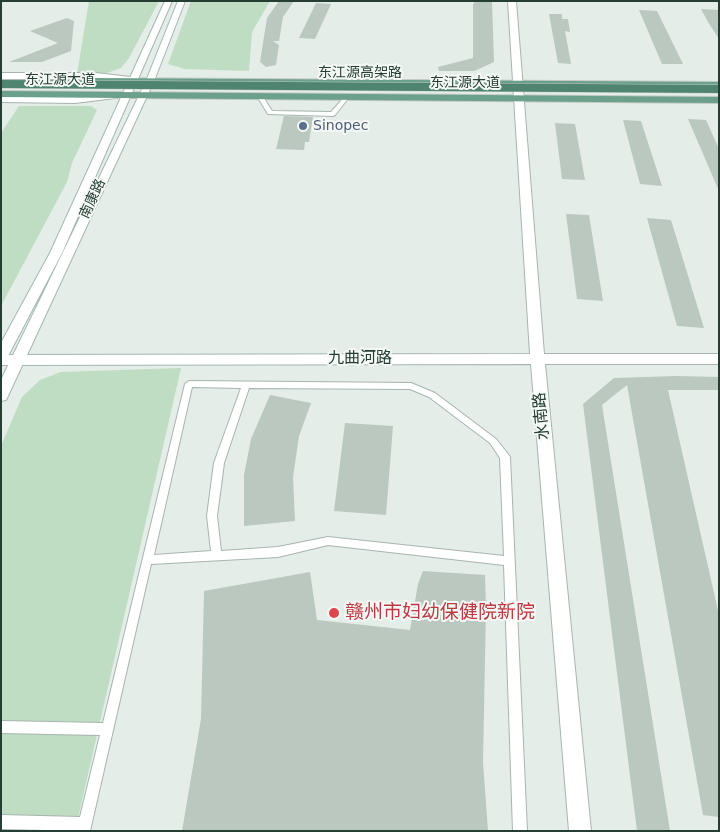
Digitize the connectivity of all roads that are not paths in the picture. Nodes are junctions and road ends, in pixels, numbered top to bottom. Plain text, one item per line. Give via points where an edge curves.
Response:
1 (169, 1) edge
2 (182, 1) edge
3 (512, 1) edge
4 (1, 76) edge
5 (1, 80) edge
6 (134, 81) junction
7 (150, 81) junction
8 (1, 84) edge
9 (719, 85) edge
10 (719, 89) edge
11 (1, 90) edge
12 (519, 90) junction
13 (1, 94) edge
14 (128, 94) junction
15 (143, 94) junction
16 (719, 94) edge
17 (260, 96) junction
18 (347, 96) junction
19 (1, 99) edge
20 (719, 100) edge
21 (1, 356) edge
22 (537, 358) junction
23 (719, 359) edge
24 (1, 360) edge
25 (17, 360) junction
26 (246, 384) junction
27 (1, 396) edge
28 (217, 556) junction
29 (147, 560) junction
30 (509, 560) junction
31 (1, 727) edge
32 (107, 729) junction
33 (1, 822) edge
34 (84, 827) edge
35 (520, 831) edge
36 (580, 831) edge

1 - 6 street, 南康路
2 - 7 street, 南康路
3 - 12 street, 水南路
4 - 6 street via 96,76
5 - 6 main road, 东江源大道
6 - 7 main road, 东江源大道
6 - 14 street, 南康路
7 - 12 main road, 东江源大道
7 - 15 street, 南康路
8 - 10 highway, 东江源高架路, bridge
9 - 12 main road, 东江源大道
11 - 16 highway, 东江源高架路
12 - 18 main road, 东江源大道
12 - 20 main road, 东江源大道
12 - 22 street, 水南路
13 - 14 main road, 东江源大道
14 - 15 main road, 东江源大道
14 - 19 street via 75,100
14 - 21 street, 南康路 via 56,253
15 - 17 main road, 东江源大道
15 - 25 street, 南康路
17 - 18 main road, 东江源大道
17 - 18 lane via 270,113 297,114 333,114
22 - 23 street, 九曲河路
22 - 25 street, 九曲河路
22 - 36 street, 水南路
24 - 25 street, 九曲河路
25 - 27 street, 南康路
26 - 28 lane via 219,463 212,516
26 - 29 lane via 189,384
26 - 30 lane via 411,386 432,394 493,441 504,457
28 - 29 lane
28 - 30 lane via 278,552 328,541
29 - 32 lane
30 - 35 lane
31 - 32 lane
32 - 34 lane
33 - 34 lane

